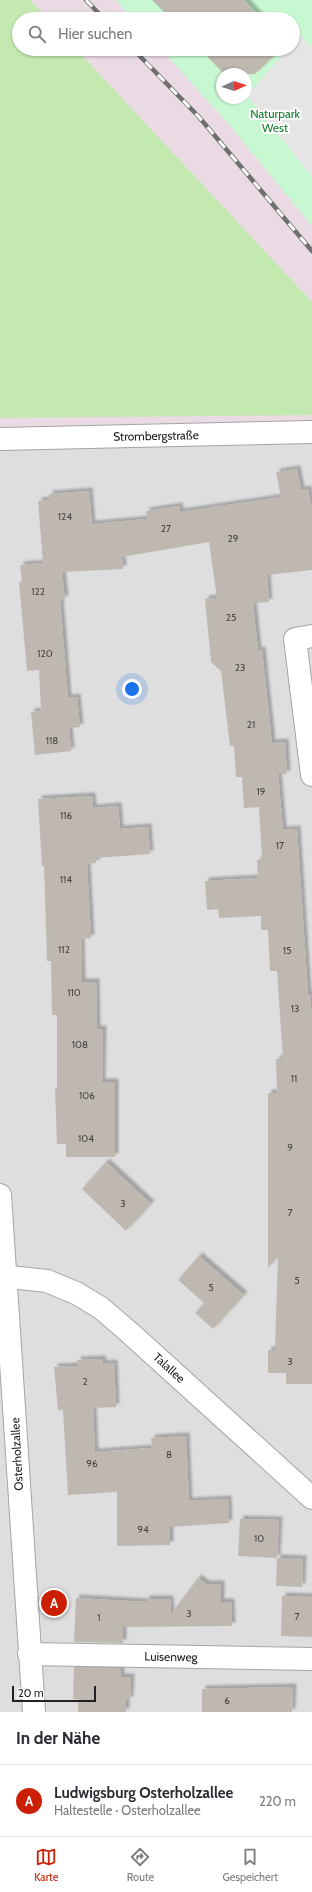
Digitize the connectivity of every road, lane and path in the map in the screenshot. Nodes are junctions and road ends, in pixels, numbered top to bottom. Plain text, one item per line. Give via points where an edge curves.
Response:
1 (312, 432) edge
2 (0, 439) edge
3 (312, 636) edge
4 (312, 775) edge
5 (0, 1195) edge
6 (2, 1276) edge
7 (309, 1488) edge
8 (29, 1654) junction
9 (312, 1659) edge
10 (34, 1712) edge

1 - 2 street, Strombergstraße
3 - 4 street via 294,639
5 - 6 street, Osterholzallee
6 - 7 street, Talallee via 47,1281 76,1293 100,1308
6 - 8 street, Osterholzallee
8 - 9 street, Luisenweg
8 - 10 street, Osterholzallee

